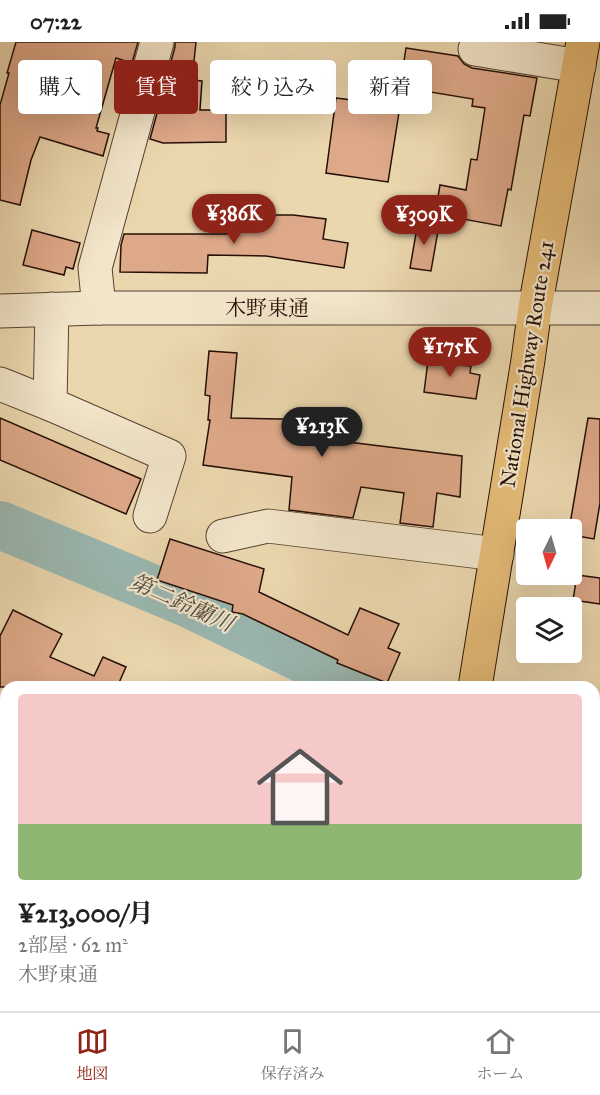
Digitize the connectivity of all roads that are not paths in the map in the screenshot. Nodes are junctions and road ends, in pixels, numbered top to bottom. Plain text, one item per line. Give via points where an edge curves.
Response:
1 (157, 42) edge
2 (476, 49) dead end
3 (581, 54) edge
4 (99, 308) junction
5 (535, 308) junction
6 (600, 308) edge
7 (52, 309) junction
8 (0, 311) edge
9 (0, 384) edge
10 (50, 404) junction
11 (150, 516) dead end
12 (223, 536) dead end
13 (497, 554) junction
14 (476, 681) edge

1 - 4 street via 95,268
2 - 3 street
3 - 5 highway, National Highway Route 241
4 - 5 street, 木野東通
4 - 7 street, 木野東通
5 - 6 street, 木野東通
5 - 13 highway, National Highway Route 241
7 - 8 street, 木野東通
7 - 10 street
9 - 10 street
10 - 11 street via 169,456
12 - 13 street via 268,526
13 - 14 highway, National Highway Route 241

